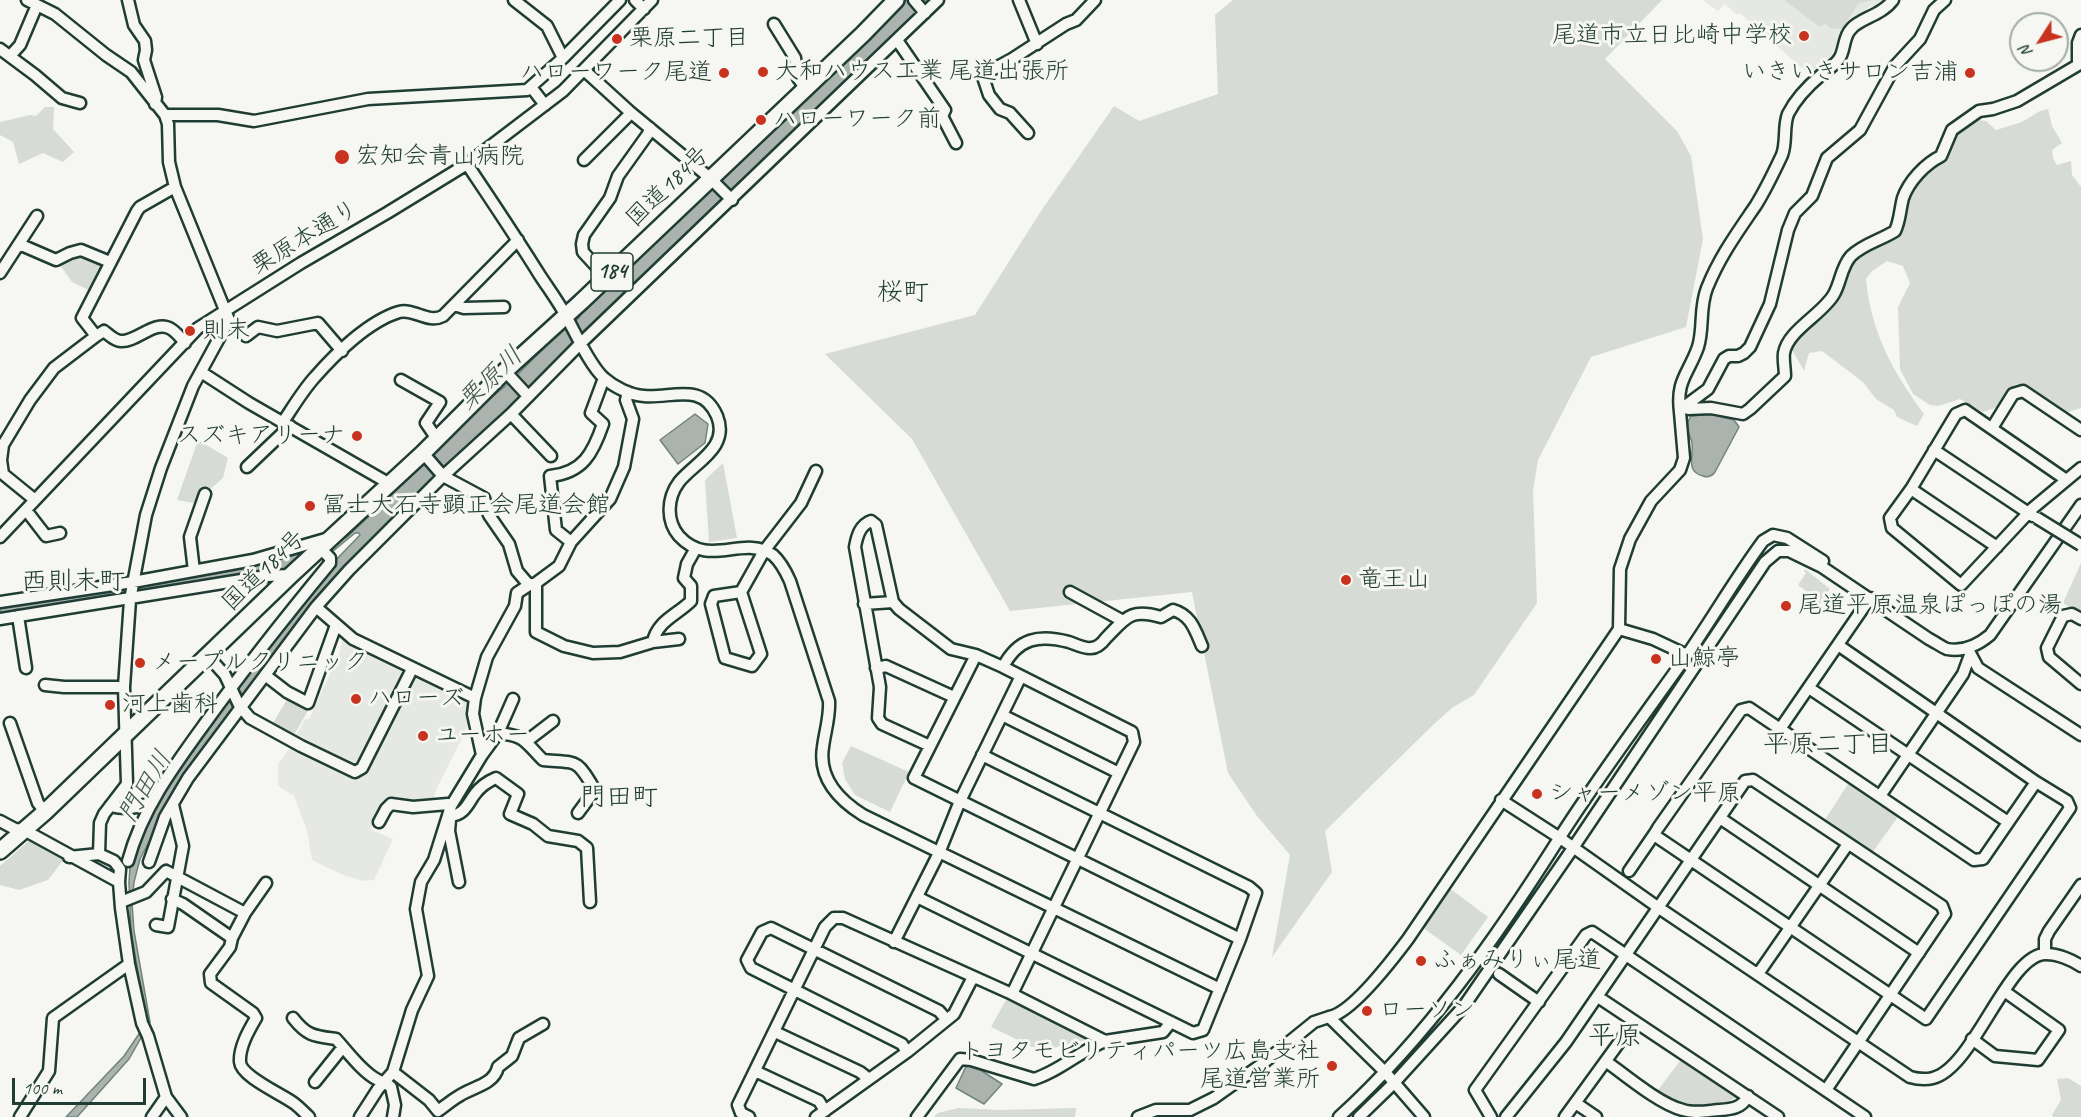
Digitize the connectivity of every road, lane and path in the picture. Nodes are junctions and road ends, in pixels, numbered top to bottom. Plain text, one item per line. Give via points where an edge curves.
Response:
1 (128, 0) edge
2 (514, 0) edge
3 (620, 0) edge
4 (635, 0) edge
5 (652, 0) edge
6 (896, 0) edge
7 (914, 0) edge
8 (938, 0) edge
9 (1019, 0) edge
10 (1095, 0) edge
11 (1893, 0) edge
12 (1945, 0) edge
13 (32, 3) edge
14 (644, 9) junction
15 (924, 11) junction
16 (774, 24) dead end
17 (2081, 35) edge
18 (897, 40) junction
19 (1037, 44) junction
20 (0, 49) edge
21 (10, 56) junction
22 (563, 58) junction
23 (144, 60) junction
24 (2079, 66) edge
25 (584, 70) junction
26 (131, 72) junction
27 (531, 87) junction
28 (805, 88) junction
29 (80, 103) dead end
30 (155, 104) junction
31 (545, 105) junction
32 (631, 113) junction
33 (165, 115) junction
34 (650, 128) junction
35 (1028, 133) dead end
36 (956, 143) dead end
37 (584, 160) dead end
38 (467, 164) junction
39 (712, 181) junction
40 (175, 187) junction
41 (730, 198) junction
42 (37, 216) dead end
43 (518, 240) junction
44 (19, 244) junction
45 (110, 262) junction
46 (0, 273) edge
47 (606, 278) junction
48 (454, 305) junction
49 (504, 307) dead end
50 (228, 315) junction
51 (568, 320) junction
52 (96, 336) junction
53 (580, 340) junction
54 (185, 343) junction
55 (342, 351) junction
56 (201, 372) junction
57 (508, 374) junction
58 (604, 378) junction
59 (401, 380) dead end
60 (628, 392) junction
61 (526, 394) junction
62 (1682, 410) junction
63 (511, 414) junction
64 (286, 424) junction
65 (1992, 428) junction
66 (2081, 430) edge
67 (437, 439) junction
68 (1, 447) edge
69 (1934, 450) junction
70 (425, 455) junction
71 (551, 456) dead end
72 (247, 467) dead end
73 (2081, 468) edge
74 (816, 471) dead end
75 (442, 474) junction
76 (2065, 479) junction
77 (390, 484) junction
78 (1911, 489) junction
79 (205, 494) dead end
80 (35, 500) junction
81 (2081, 505) edge
82 (26, 510) junction
83 (2033, 516) junction
84 (60, 533) dead end
85 (0, 537) edge
86 (571, 542) junction
87 (326, 545) junction
88 (2081, 545) edge
89 (1997, 547) junction
90 (696, 548) junction
91 (764, 552) junction
92 (194, 571) junction
93 (291, 575) junction
94 (533, 584) junction
95 (132, 590) junction
96 (741, 592) junction
97 (1070, 592) dead end
98 (1870, 598) junction
99 (0, 602) edge
100 (893, 602) junction
101 (864, 604) junction
102 (1720, 606) junction
103 (316, 607) junction
104 (1730, 614) junction
105 (18, 616) junction
106 (2081, 619) edge
107 (0, 620) edge
108 (1123, 621) junction
109 (336, 625) junction
110 (1619, 629) junction
111 (679, 639) dead end
112 (653, 642) junction
113 (1838, 645) junction
114 (1202, 646) dead end
115 (1969, 652) junction
116 (207, 655) junction
117 (1687, 655) junction
118 (976, 656) junction
119 (1003, 667) junction
120 (26, 668) dead end
121 (876, 668) junction
122 (412, 669) junction
123 (265, 675) junction
124 (1021, 676) junction
125 (2081, 684) edge
126 (45, 685) dead end
127 (124, 687) junction
128 (1809, 688) junction
129 (232, 689) junction
130 (954, 697) junction
131 (475, 698) junction
132 (513, 699) dead end
133 (240, 706) junction
134 (1936, 713) junction
135 (1002, 715) junction
136 (553, 721) dead end
137 (10, 723) dead end
138 (1780, 729) junction
139 (498, 733) junction
140 (125, 735) junction
141 (2081, 735) edge
142 (527, 741) junction
143 (930, 746) junction
144 (1909, 754) junction
145 (482, 755) junction
146 (982, 755) junction
147 (1119, 773) junction
148 (2036, 782) junction
149 (1881, 796) junction
150 (1501, 800) junction
151 (960, 801) junction
152 (152, 802) junction
153 (173, 805) junction
154 (110, 806) junction
155 (45, 812) junction
156 (450, 812) junction
157 (578, 813) dead end
158 (1099, 814) junction
159 (1720, 818) junction
160 (0, 821) edge
161 (379, 822) dead end
162 (2008, 822) junction
163 (24, 830) junction
164 (1655, 833) junction
165 (1560, 838) junction
166 (1848, 844) junction
167 (1573, 848) junction
168 (0, 851) edge
169 (939, 852) junction
170 (99, 854) junction
171 (69, 857) junction
172 (1077, 858) junction
173 (128, 861) dead end
174 (149, 861) dead end
175 (1691, 861) junction
176 (1629, 871) dead end
177 (176, 877) junction
178 (119, 882) junction
179 (459, 882) dead end
180 (266, 883) dead end
181 (1821, 885) junction
182 (2081, 885) edge
183 (917, 897) junction
184 (172, 899) junction
185 (123, 901) junction
186 (590, 903) dead end
187 (1053, 908) junction
188 (1659, 908) junction
189 (245, 913) junction
190 (156, 925) dead end
191 (1791, 927) junction
192 (232, 938) junction
193 (1240, 939) junction
194 (894, 942) junction
195 (814, 949) junction
196 (1919, 953) junction
197 (2045, 953) junction
198 (1031, 954) junction
199 (1627, 956) junction
200 (129, 964) junction
201 (2081, 966) edge
202 (1499, 974) dead end
203 (1758, 974) junction
204 (973, 977) junction
205 (795, 990) junction
206 (1220, 990) junction
207 (2004, 991) junction
208 (1011, 994) junction
209 (1891, 996) junction
210 (1598, 997) junction
211 (1539, 1002) junction
212 (1329, 1017) junction
213 (293, 1018) dead end
214 (946, 1019) junction
215 (1172, 1022) junction
216 (1634, 1022) junction
217 (543, 1024) dead end
218 (775, 1032) junction
219 (1972, 1040) junction
220 (1105, 1041) junction
221 (1858, 1042) junction
222 (343, 1047) junction
223 (907, 1052) junction
224 (1607, 1062) junction
225 (755, 1071) junction
226 (393, 1072) junction
227 (1385, 1072) junction
228 (869, 1079) junction
229 (315, 1082) dead end
230 (385, 1082) junction
231 (1395, 1083) junction
232 (1826, 1090) junction
233 (1748, 1096) junction
234 (166, 1097) junction
235 (1577, 1104) junction
236 (440, 1114) edge
237 (821, 1114) edge
238 (20, 1117) edge
239 (153, 1117) edge
240 (181, 1117) edge
241 (309, 1117) edge
242 (360, 1117) edge
243 (393, 1117) edge
244 (749, 1117) edge
245 (917, 1117) edge
246 (1138, 1117) edge
247 (1339, 1117) edge
248 (1359, 1117) edge
249 (1424, 1117) edge
250 (1491, 1117) edge
251 (1506, 1117) edge
252 (1565, 1117) edge
253 (1596, 1117) edge
254 (1778, 1117) edge
255 (1865, 1117) edge

1 - 23 street via 134,25 145,41
2 - 22 street via 547,26
3 - 22 street
4 - 14 street
5 - 14 street, 栗原本通り
6 - 28 highway, 国道184号 / 184
7 - 15 street
8 - 15 street
9 - 19 street
10 - 19 street via 1076,20
11 - 62 street via 1874,16 1853,26 1839,59 1810,84 1789,112 1785,149 1706,289 1698,348 1679,389
12 - 62 street via 1934,10 1920,39 1895,66 1860,130 1827,158 1812,196 1795,213 1770,304 1750,346 1738,356 1724,359 1708,389
13 - 21 street via 20,45
13 - 26 street via 55,14
14 - 25 street, 栗原本通り
15 - 18 street
16 - 28 street via 795,58 798,78
17 - 24 street
18 - 36 street via 945,110 942,116
18 - 41 street
19 - 35 street via 988,72 984,80 1000,109 1010,113
20 - 21 street
21 - 29 street via 62,98
22 - 27 street
23 - 26 street
23 - 30 street
24 - 62 street via 2017,101 1979,111 1952,130 1941,156 1919,173 1904,196 1895,231 1851,256 1834,294 1792,338 1784,353 1785,376 1750,409 1743,414 1711,408
25 - 31 street, 栗原本通り
25 - 32 street
26 - 30 street
27 - 31 street
27 - 33 street via 368,99 254,121 218,115
28 - 39 highway, 国道184号 / 184
30 - 33 street
31 - 38 street, 栗原本通り
32 - 34 street
32 - 37 street
33 - 40 street
34 - 39 street
34 - 47 street via 618,176 610,198 582,244 583,252
38 - 43 street
38 - 50 street, 栗原本通り
39 - 41 street
39 - 47 highway, 国道184号 / 184
40 - 45 street via 140,207
40 - 50 street
41 - 53 street
42 - 44 street
43 - 48 street
43 - 51 street
44 - 45 street via 56,260 81,250
44 - 46 street
45 - 52 street via 82,318
47 - 51 highway, 国道184号 / 184
48 - 49 street
48 - 55 street via 439,319 405,310 385,316
50 - 54 street, 栗原本通り via 198,328
50 - 55 street via 246,336 258,327 277,331 318,323
50 - 56 street
51 - 53 street
51 - 57 highway, 国道184号 / 184
52 - 54 street via 104,331 124,341 164,327 172,329
52 - 68 street via 54,368
53 - 58 street
53 - 61 street
54 - 80 street, 栗原本通り
55 - 64 street via 314,377
56 - 64 street
56 - 95 street via 146,515
57 - 61 street
57 - 67 highway, 国道184号 / 184
58 - 60 street
58 - 86 street via 591,413 603,424 594,450 567,474 550,476 556,530
59 - 67 street via 440,402 426,423
60 - 86 street via 626,400 633,419 624,467 610,499
60 - 90 street via 644,396 698,396 717,417 716,444 679,482 671,497 669,511 674,529
61 - 63 street
62 - 110 street via 1684,458 1680,470 1651,501 1629,539 1620,569
63 - 71 street
63 - 75 street
64 - 72 street
64 - 77 street
65 - 66 street via 2013,394 2023,391
65 - 69 street via 1965,410 1956,414
65 - 76 street
67 - 70 highway, 国道184号 / 184
68 - 80 street via 3,474
69 - 78 street
69 - 83 street
70 - 75 street
70 - 77 highway, 国道184号 / 184
73 - 76 street
74 - 91 street via 801,503
75 - 94 street via 484,498 489,515 509,544 517,571
75 - 103 street
76 - 83 street
77 - 87 highway, 国道184号 / 184
78 - 89 street
78 - 89 street via 1890,518 1892,528 1961,585
79 - 92 street via 190,537
80 - 82 street, 栗原本通り
81 - 115 street via 1990,635
82 - 84 street via 46,536
82 - 85 street, 栗原本通り
83 - 88 street, bridge
83 - 89 street
86 - 94 street via 559,566
87 - 92 street
87 - 93 highway, 国道184号 / 184
87 - 129 street via 330,563
90 - 91 street via 708,552 756,548
90 - 112 street via 684,578 691,586 691,601 661,623
91 - 96 street
91 - 169 street via 782,564 790,581 829,701 823,749 827,779 848,806
92 - 95 street
93 - 95 street
93 - 116 highway, 国道184号 / 184
94 - 112 street via 536,632 564,646 593,653 620,652
94 - 131 street via 517,593 515,606 487,657
95 - 99 street
95 - 105 street
95 - 127 street
96 - 96 street via 762,654 752,666 725,658 711,604 714,596
97 - 108 street
98 - 102 street via 1845,575 1787,538 1773,535 1763,541
98 - 104 street via 1814,563 1789,551 1778,551 1765,562
98 - 113 street
98 - 115 street via 1947,649
100 - 101 street
100 - 101 street via 872,521 865,523 855,547
100 - 118 street via 951,650
101 - 121 street
102 - 104 street
102 - 117 street
103 - 109 street
103 - 123 street
104 - 167 street
105 - 107 street
105 - 120 street
106 - 125 street via 2072,614 2063,616 2047,648 2049,657
108 - 114 street via 1133,614 1161,616 1173,610 1183,613 1193,623
108 - 119 street via 1101,644 1091,648 1042,638 1021,645 1011,652
109 - 122 street via 353,639
109 - 123 street via 308,703
110 - 117 street
110 - 150 street
111 - 112 street
113 - 128 street
113 - 134 street
115 - 134 street via 1963,674
115 - 141 street via 1978,668
116 - 129 street
116 - 140 highway, 国道184号 / 184
117 - 165 street
118 - 119 street
118 - 130 street
119 - 124 street
121 - 130 street via 886,666
121 - 143 street via 880,687 878,718 882,724
122 - 131 street
122 - 133 street via 362,768 355,772 286,738 250,717
123 - 133 street
124 - 135 street
124 - 147 street via 1132,732 1134,742
126 - 127 street
127 - 140 street
128 - 138 street
128 - 144 street
129 - 133 street
129 - 152 street via 172,768
130 - 143 street
131 - 145 street via 473,714
132 - 139 street
133 - 153 street
134 - 144 street
134 - 148 street
135 - 146 street
135 - 147 street
136 - 142 street
137 - 155 street
138 - 149 street
138 - 164 street via 1749,708 1741,710
139 - 142 street
139 - 145 street
140 - 154 street via 127,784
140 - 155 highway, 国道184号 / 184
142 - 157 street via 543,760 577,763 582,768 595,790
143 - 151 street via 914,778
144 - 149 street
144 - 162 street
145 - 156 street
146 - 151 street
146 - 158 street
147 - 158 street
148 - 162 street
148 - 209 street via 2067,801 2070,808 1926,1019
149 - 162 street via 1974,860 1983,859
150 - 165 street
150 - 212 street via 1390,963 1350,1006
151 - 169 street
151 - 172 street
152 - 154 street via 124,810
152 - 173 street
153 - 174 street
153 - 177 street via 183,846
154 - 170 street via 100,823
155 - 163 highway, 国道184号 / 184
156 - 161 street via 391,804
156 - 179 street via 449,831
156 - 186 street via 457,816 475,794 496,778 518,794 510,814 548,836 578,841 587,848
156 - 226 street via 422,882 416,909 428,976 412,1010
158 - 172 street
158 - 193 street via 1256,893
159 - 166 street via 1745,781 1753,780
159 - 175 street
159 - 181 street
160 - 163 street
163 - 168 highway, 国道184号 / 184
163 - 171 street
164 - 175 street
164 - 176 street
165 - 167 street
165 - 227 street via 1486,948
166 - 181 street
166 - 196 street via 1942,906 1945,914
167 - 188 street
167 - 231 street via 1464,1005
169 - 183 street
169 - 187 street
170 - 171 street
170 - 178 street via 114,861 120,869
171 - 178 street
172 - 187 street
172 - 193 street
175 - 188 street
175 - 191 street
177 - 184 street
177 - 185 street via 166,871 146,892
177 - 189 street
178 - 185 street
180 - 189 street
181 - 191 street
181 - 196 street
182 - 197 street via 2049,931
183 - 194 street
183 - 198 street
184 - 190 street via 168,927
184 - 192 street
185 - 200 street
187 - 198 street
187 - 206 street
188 - 199 street
188 - 203 street
189 - 192 street
191 - 203 street
191 - 209 street
192 - 241 street via 210,974 211,983 256,1018 246,1034 242,1068
193 - 206 street
194 - 195 street via 843,918 834,918
194 - 204 street
195 - 205 street
195 - 205 street via 771,928 762,932 747,960 751,968
195 - 214 street via 939,1011
196 - 209 street
197 - 201 street
197 - 207 street via 2027,963
198 - 208 street
198 - 215 street
199 - 210 street
199 - 211 street via 1592,932 1586,935
199 - 232 street
200 - 234 street via 142,1023
200 - 238 street via 53,1018 49,1071
202 - 211 street
203 - 221 street
204 - 208 street
204 - 214 street via 954,1014
205 - 218 street
205 - 223 street via 902,1044
206 - 215 street via 1203,1030 1193,1033
207 - 219 street
207 - 219 street via 2059,1030 2038,1060 1995,1056
208 - 220 street
209 - 221 street
210 - 216 street
210 - 251 street
211 - 250 street via 1475,1090
212 - 227 street
212 - 246 street via 1314,1022 1214,1098 1190,1110 1156,1110
213 - 222 street via 303,1032 336,1039
214 - 223 street
215 - 220 street via 1163,1032
216 - 224 street
216 - 233 street
217 - 236 street via 519,1038 512,1056 489,1081 460,1095
218 - 225 street
218 - 228 street
219 - 221 street via 1947,1070 1921,1080 1910,1077
220 - 245 street via 1034,1079 960,1059
221 - 232 street
222 - 229 street
222 - 230 street via 379,1081
223 - 228 street
224 - 233 street via 1681,1110 1695,1113 1734,1108
224 - 235 street
225 - 237 street via 819,1101
225 - 244 street via 738,1105 741,1113
226 - 230 street
226 - 236 street via 429,1100
227 - 231 street
227 - 247 street
228 - 237 street
230 - 242 street
230 - 243 street via 391,1087
231 - 248 street
231 - 249 street
232 - 255 street
233 - 254 street
234 - 239 street
234 - 240 street
235 - 252 street
235 - 253 street

